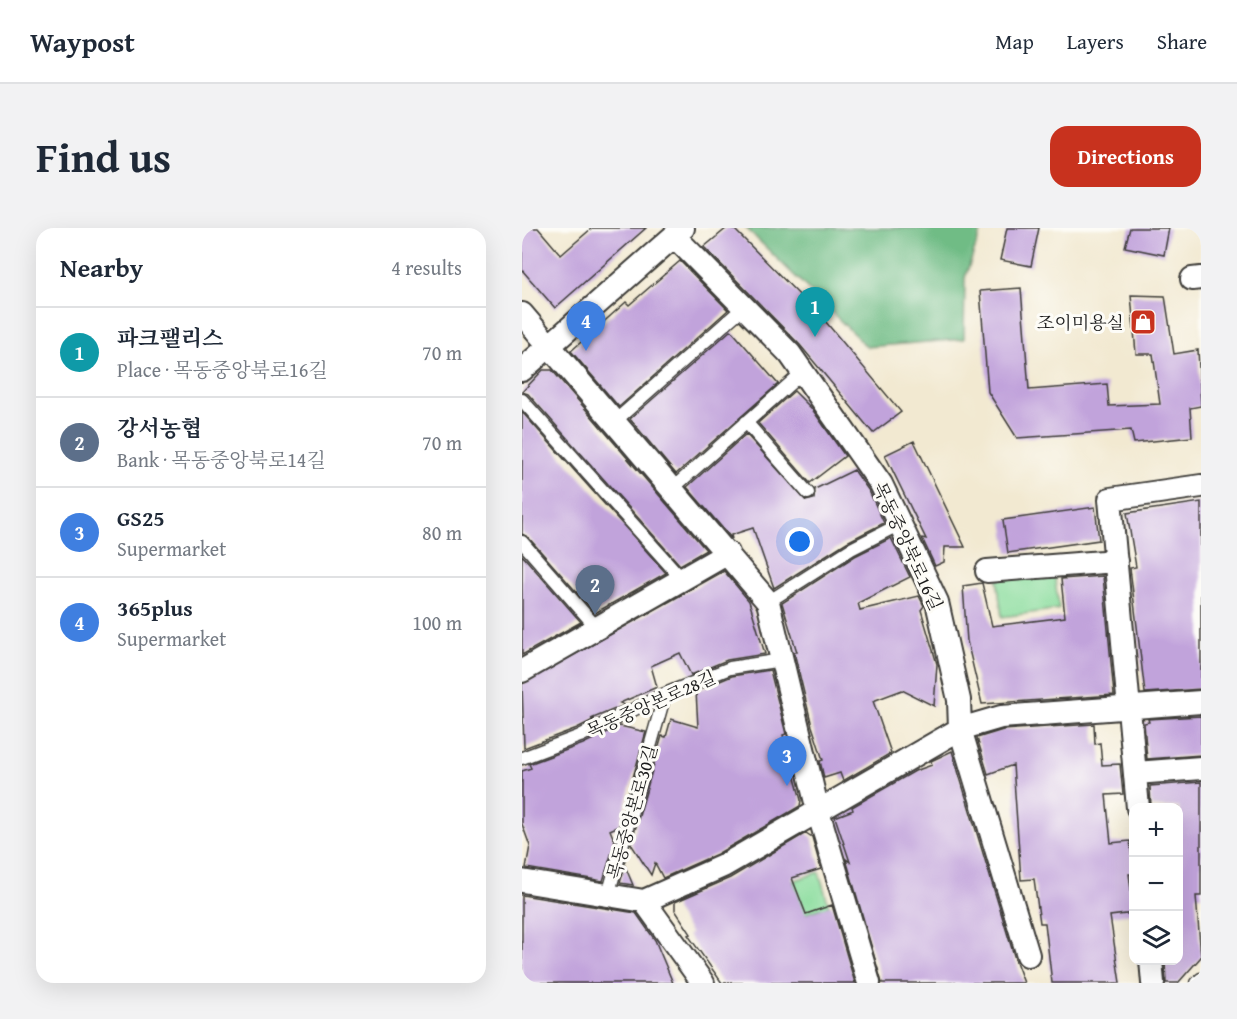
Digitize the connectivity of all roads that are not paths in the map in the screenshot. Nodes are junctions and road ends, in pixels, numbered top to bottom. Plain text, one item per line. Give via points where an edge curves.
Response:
1 (679, 232) edge
2 (744, 307) junction
3 (522, 314) edge
4 (549, 346) junction
5 (522, 370) edge
6 (802, 372) junction
7 (522, 400) edge
8 (614, 422) junction
9 (746, 422) junction
10 (1201, 486) edge
11 (672, 489) junction
12 (808, 493) dead end
13 (900, 524) junction
14 (522, 542) edge
15 (728, 553) junction
16 (1116, 561) junction
17 (987, 571) dead end
18 (682, 579) junction
19 (768, 602) junction
20 (597, 628) junction
21 (782, 660) junction
22 (522, 671) edge
23 (665, 694) junction
24 (1201, 702) edge
25 (1130, 708) junction
26 (960, 729) junction
27 (522, 759) edge
28 (1201, 768) edge
29 (1136, 773) junction
30 (1138, 803) edge
31 (818, 811) junction
32 (522, 881) edge
33 (609, 895) junction
34 (644, 901) junction
35 (1028, 955) dead end
36 (1151, 965) edge
37 (1201, 979) edge
38 (703, 983) edge
39 (869, 983) edge
40 (1152, 983) edge
41 (1197, 983) edge

1 - 2 street, 목동중앙북로16길
1 - 4 street, 목동중앙북로16길
2 - 6 street, 목동중앙북로16길 via 790,354
2 - 8 lane
3 - 4 street
4 - 5 street, 목동중앙북로16길
4 - 8 street
6 - 9 lane
6 - 13 street, 목동중앙북로16길 via 881,484
7 - 18 lane
8 - 11 street
9 - 11 lane
9 - 12 lane
10 - 16 street via 1110,499
11 - 15 street
13 - 19 lane via 851,549
13 - 26 street, 목동중앙북로16길 via 937,602 959,700
14 - 20 lane
15 - 18 street
15 - 19 street
16 - 17 street
16 - 25 street
18 - 20 street
19 - 21 street
20 - 22 street
21 - 23 lane, 목동중앙본로28길 via 730,668
21 - 31 street
23 - 27 lane, 목동중앙본로28길 via 580,736
23 - 33 lane, 목동중앙본로30길
24 - 25 street
25 - 26 street via 1001,717
25 - 29 street
26 - 31 street
26 - 35 street, 목동중앙북로16길
28 - 29 street
29 - 30 street
31 - 34 street via 723,866
31 - 39 street
32 - 33 street, 목동중앙본로30길
33 - 34 street, 목동중앙본로30길
34 - 38 street
36 - 40 street
37 - 41 lane

